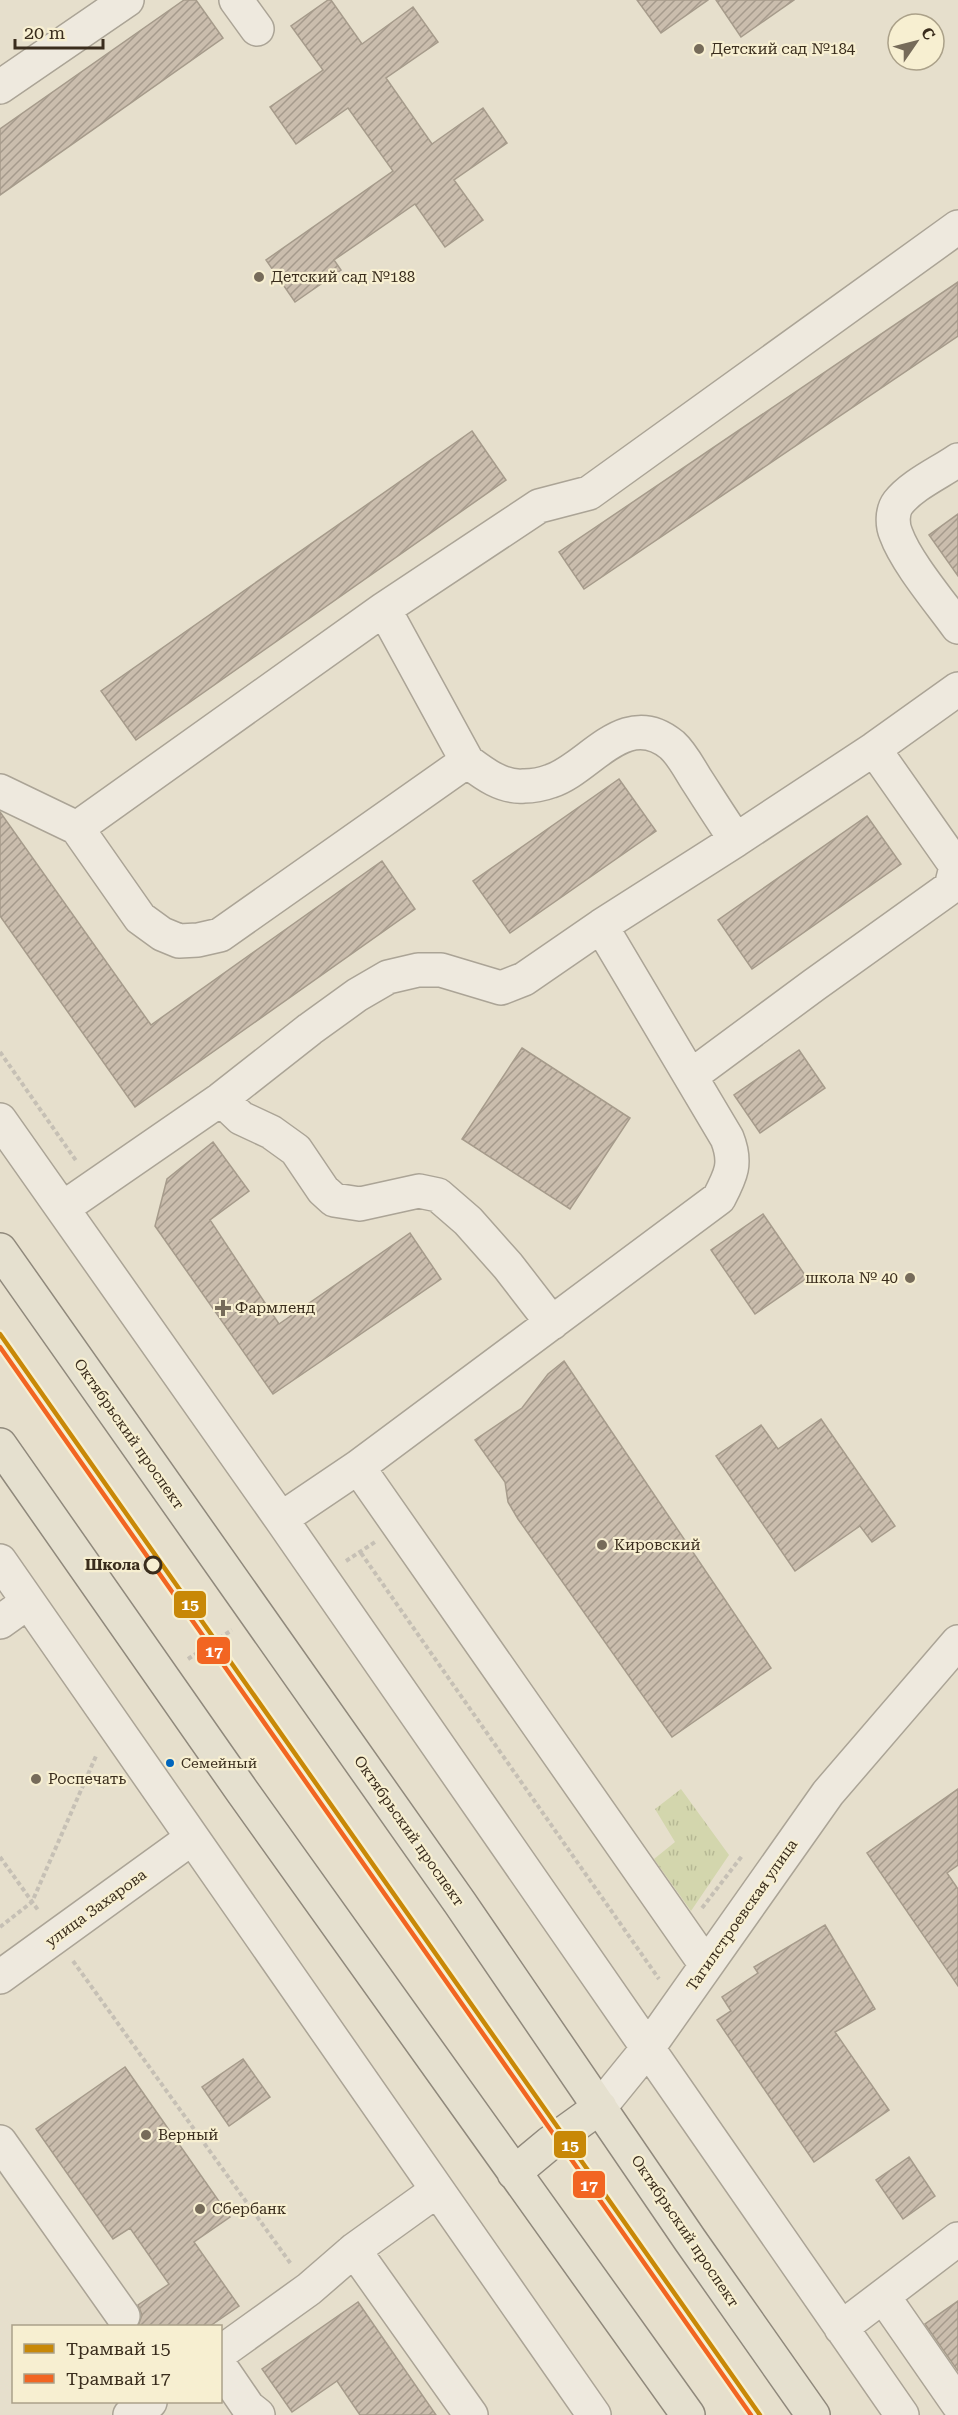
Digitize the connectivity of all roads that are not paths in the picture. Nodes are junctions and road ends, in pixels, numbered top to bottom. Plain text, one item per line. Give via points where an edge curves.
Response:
1 (127, 0) edge
2 (236, 0) edge
3 (257, 29) dead end
4 (0, 87) edge
5 (958, 227) edge
6 (958, 460) edge
7 (384, 609) junction
8 (958, 627) edge
9 (958, 690) edge
10 (873, 749) junction
11 (467, 760) junction
12 (1, 793) edge
13 (77, 828) junction
14 (736, 840) junction
15 (601, 926) junction
16 (691, 1076) junction
17 (221, 1099) junction
18 (0, 1120) edge
19 (63, 1208) junction
20 (0, 1250) edge
21 (552, 1323) junction
22 (0, 1445) edge
23 (358, 1467) junction
24 (281, 1520) junction
25 (0, 1561) edge
26 (28, 1602) junction
27 (0, 1622) edge
28 (958, 1642) edge
29 (192, 1838) junction
30 (706, 1965) junction
31 (0, 1977) edge
32 (648, 2048) junction
33 (600, 2107) junction
34 (0, 2142) edge
35 (514, 2173) junction
36 (436, 2191) junction
37 (958, 2239) edge
38 (354, 2250) junction
39 (883, 2296) junction
40 (123, 2316) dead end
41 (841, 2328) junction
42 (222, 2352) edge
43 (222, 2369) edge
44 (148, 2403) edge
45 (958, 2404) edge
46 (130, 2415) edge
47 (258, 2415) edge
48 (471, 2415) edge
49 (594, 2415) edge
50 (688, 2415) edge
51 (813, 2415) edge
52 (902, 2415) edge

1 - 4 street
2 - 3 street
5 - 7 street via 589,493 539,506
6 - 8 street via 908,493 896,505 893,519 903,548
7 - 11 street
7 - 13 street
9 - 10 street
10 - 14 street
10 - 16 street via 954,863 951,887
11 - 13 street via 219,936 198,940 179,941 140,918
11 - 14 street via 487,777 523,787 552,781 608,742 633,733 654,735 672,746
12 - 13 street
14 - 15 street
15 - 16 street
15 - 17 street via 524,979 501,988 441,970 418,970 388,977 310,1029
16 - 21 street via 732,1151 733,1165 719,1198
17 - 19 street
17 - 21 street via 241,1118 296,1150 334,1200 360,1204 419,1191 438,1195 468,1221
18 - 19 street
19 - 24 street
20 - 33 main road, Октябрьский проспект
21 - 23 street
22 - 35 main road
23 - 24 street
23 - 30 street
24 - 32 street
25 - 26 street
26 - 27 street
26 - 29 street
28 - 30 street, Тагилстроевская улица via 828,1793
29 - 31 street, улица Захарова
29 - 36 street
30 - 32 street, Тагилстроевская улица
32 - 33 street, Тагилстроевская улица
32 - 41 street
33 - 35 main road, Тагилстроевская улица
33 - 51 main road, Октябрьский проспект
34 - 40 street
35 - 50 main road
36 - 38 street
36 - 49 street
37 - 39 street
38 - 42 street via 309,2289
38 - 48 street
39 - 41 street
39 - 45 street
41 - 52 street
43 - 47 street
44 - 46 street

